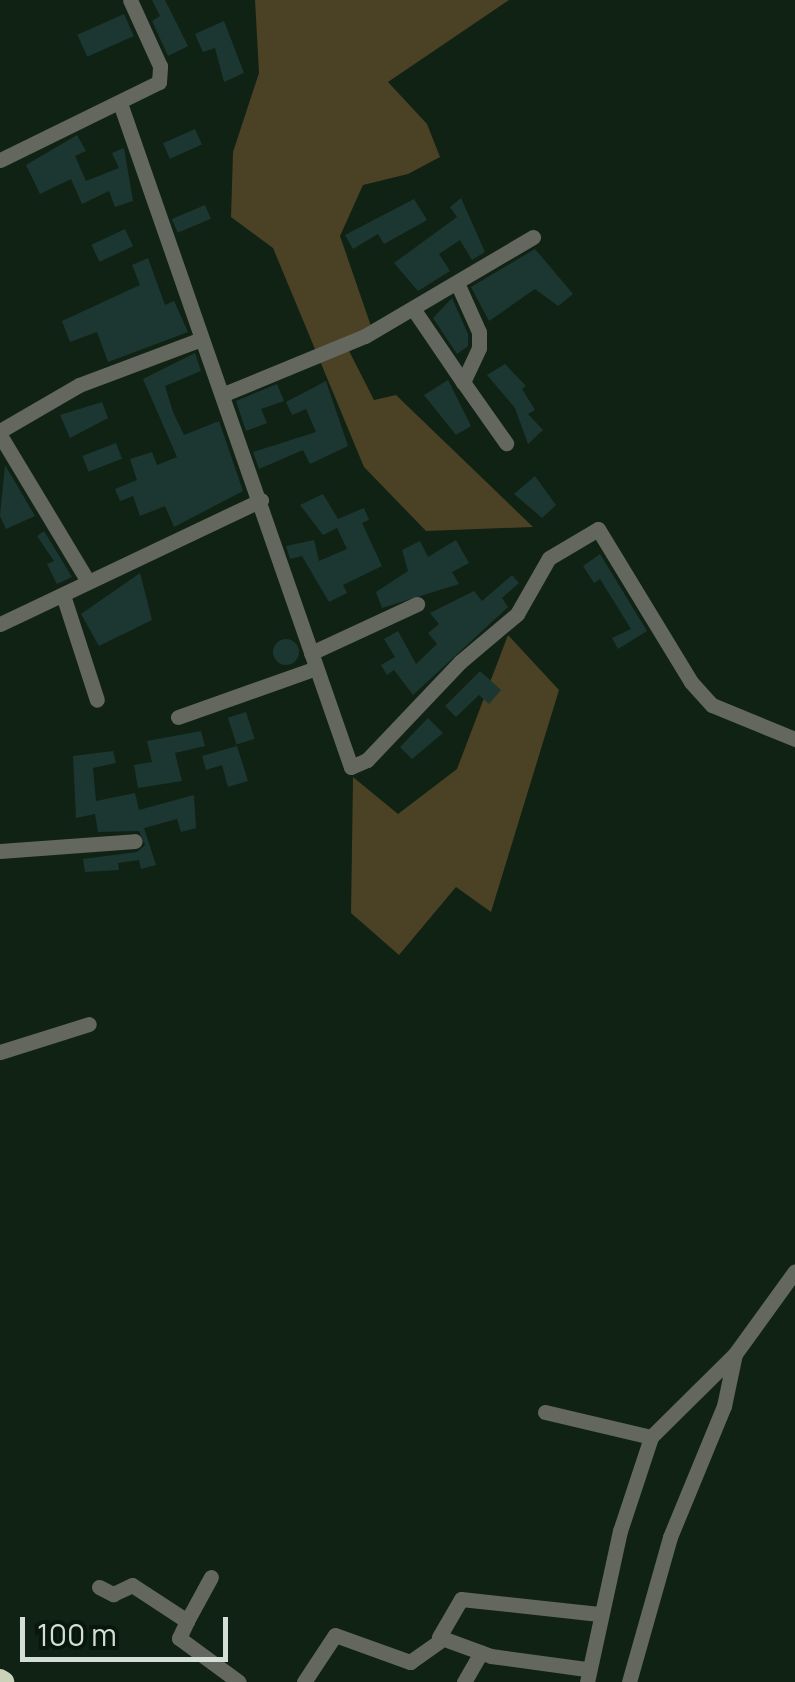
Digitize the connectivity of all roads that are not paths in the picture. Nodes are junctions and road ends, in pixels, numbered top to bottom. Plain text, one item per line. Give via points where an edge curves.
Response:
1 (130, 0) edge
2 (120, 102) junction
3 (0, 160) edge
4 (533, 237) dead end
5 (458, 285) junction
6 (414, 310) junction
7 (200, 340) junction
8 (463, 382) junction
9 (224, 394) junction
10 (0, 433) edge
11 (506, 443) dead end
12 (261, 500) junction
13 (87, 580) junction
14 (63, 595) junction
15 (417, 604) dead end
16 (0, 624) edge
17 (313, 660) junction
18 (97, 700) dead end
19 (178, 717) dead end
20 (795, 738) edge
21 (135, 841) dead end
22 (0, 852) edge
23 (89, 1024) dead end
24 (0, 1052) edge
25 (795, 1272) edge
26 (789, 1288) edge
27 (735, 1354) junction
28 (545, 1412) dead end
29 (650, 1438) junction
30 (211, 1577) dead end
31 (99, 1587) dead end
32 (599, 1614) junction
33 (187, 1621) junction
34 (439, 1642) junction
35 (481, 1652) junction
36 (586, 1676) edge
37 (239, 1682) edge
38 (304, 1682) edge
39 (464, 1682) edge
40 (628, 1682) edge

1 - 2 street via 162,77
2 - 3 street
2 - 7 street
4 - 5 street
5 - 6 street
5 - 8 street via 478,332 475,361
6 - 8 street
6 - 9 street
7 - 9 street
7 - 10 street via 79,385
8 - 11 street
9 - 12 street
10 - 13 street
12 - 13 street
12 - 17 street
13 - 14 street
14 - 16 street
14 - 18 street
15 - 17 street
17 - 19 street
17 - 20 street via 345,754 356,768 517,614 549,558 598,529 702,694 725,711
21 - 22 street
23 - 24 street
25 - 26 street
26 - 27 street
27 - 29 street
27 - 40 street via 724,1406 670,1537
28 - 29 street
29 - 32 street
30 - 33 street
31 - 33 street via 113,1594 132,1585
32 - 34 street via 461,1599
32 - 36 street
33 - 37 street via 180,1638
34 - 35 street
34 - 38 street via 410,1662 335,1635
35 - 36 street
35 - 39 street

